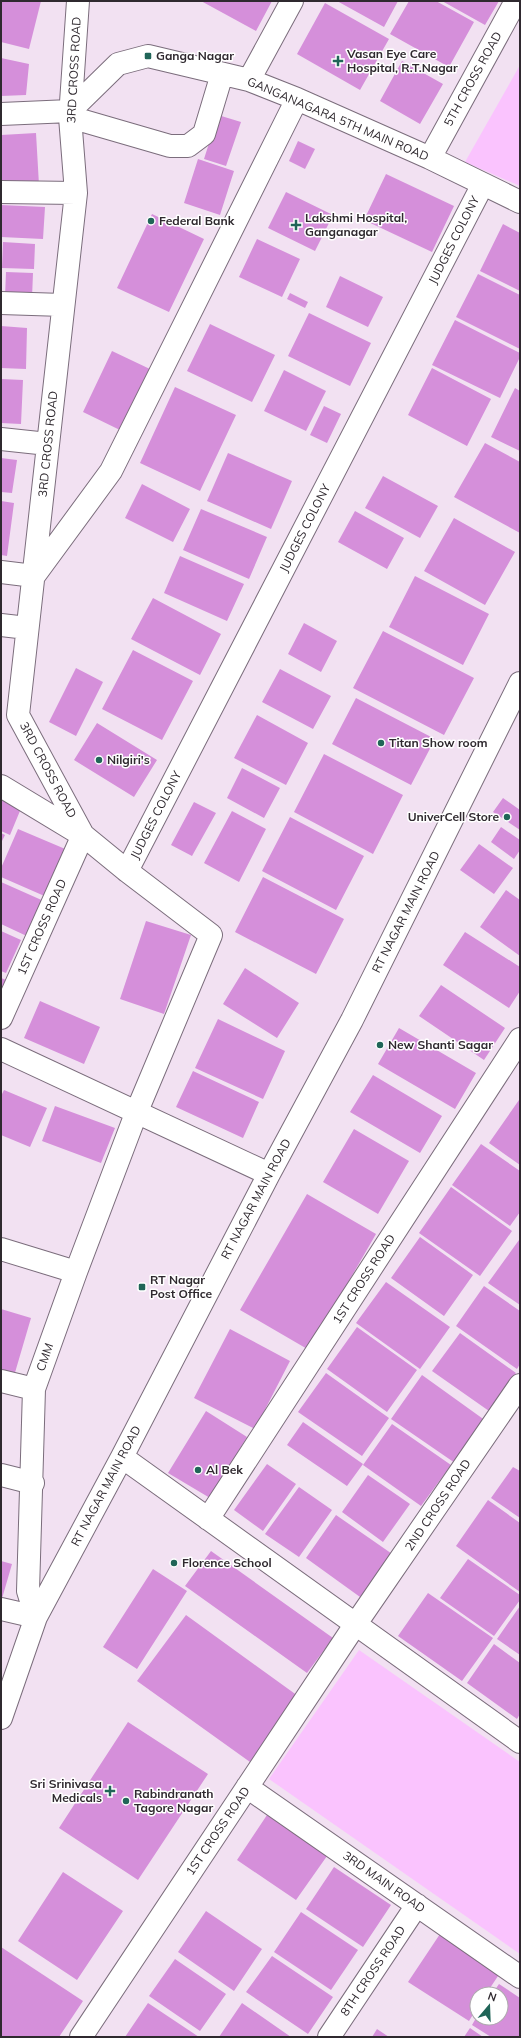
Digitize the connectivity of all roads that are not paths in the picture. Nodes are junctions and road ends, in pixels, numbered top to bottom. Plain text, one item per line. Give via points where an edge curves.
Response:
1 (78, 1) edge
2 (292, 1) edge
3 (516, 1) edge
4 (222, 74) junction
5 (249, 80) junction
6 (297, 99) junction
7 (1, 114) edge
8 (70, 114) junction
9 (430, 158) junction
10 (483, 184) junction
11 (1, 192) edge
12 (76, 193) junction
13 (520, 202) edge
14 (1, 303) edge
15 (63, 305) junction
16 (1, 439) edge
17 (48, 444) junction
18 (1, 572) edge
19 (34, 576) junction
20 (1, 625) edge
21 (27, 628) junction
22 (520, 683) edge
23 (1, 786) edge
24 (83, 835) junction
25 (126, 871) junction
26 (1, 1018) edge
27 (520, 1039) edge
28 (1, 1049) edge
29 (138, 1111) junction
30 (269, 1174) junction
31 (1, 1249) edge
32 (76, 1272) junction
33 (1, 1381) edge
34 (520, 1385) edge
35 (34, 1390) junction
36 (122, 1457) junction
37 (1, 1475) edge
38 (33, 1483) junction
39 (208, 1520) junction
40 (1, 1609) edge
41 (36, 1617) junction
42 (355, 1625) junction
43 (1, 1718) edge
44 (520, 1742) edge
45 (247, 1787) junction
46 (418, 1905) junction
47 (520, 1976) edge
48 (81, 2037) edge
49 (329, 2037) edge

1 - 8 street, 3RD CROSS ROAD
2 - 5 street
3 - 9 street, 5TH CROSS ROAD
4 - 5 street, GANGANAGARA 5TH MAIN ROAD
4 - 8 street, GANGANAGARA 5TH MAIN ROAD via 148,56 118,64
4 - 8 street via 204,134 188,146 170,146
5 - 6 street, GANGANAGARA 5TH MAIN ROAD
6 - 9 street, GANGANAGARA 5TH MAIN ROAD
6 - 19 street via 110,471
7 - 8 street
8 - 12 street, 3RD CROSS ROAD
9 - 10 street, GANGANAGARA 5TH MAIN ROAD
10 - 13 street, GANGANAGARA 5TH MAIN ROAD
10 - 25 street, JUDGES COLONY
11 - 12 street
12 - 15 street, 3RD CROSS ROAD
14 - 15 street
15 - 17 street, 3RD CROSS ROAD
16 - 17 street
17 - 19 street, 3RD CROSS ROAD
18 - 19 street
19 - 21 street, 3RD CROSS ROAD
20 - 21 street
21 - 24 street, 3RD CROSS ROAD via 18,715
22 - 30 street, RT NAGAR MAIN ROAD via 352,1020
23 - 24 street
24 - 25 street, 3RD CROSS ROAD
24 - 26 street, 1ST CROSS ROAD
25 - 29 street, 3RD CROSS ROAD via 211,934
27 - 39 street, 1ST CROSS ROAD
28 - 29 street
29 - 30 street
29 - 32 street, CMM
30 - 36 street, RT NAGAR MAIN ROAD
31 - 32 street
32 - 35 street, CMM
33 - 35 street
34 - 42 street, 2ND CROSS ROAD
35 - 38 street, CMM
36 - 39 street
36 - 41 street, RT NAGAR MAIN ROAD
37 - 38 street
38 - 41 street, CMM via 28,1591
39 - 42 street
40 - 41 street
41 - 43 street, RT NAGAR MAIN ROAD
42 - 44 street
42 - 45 street, 1ST CROSS ROAD
45 - 46 street, 3RD MAIN ROAD
45 - 48 street, 1ST CROSS ROAD
46 - 47 street, 3RD MAIN ROAD
46 - 49 street, 8TH CROSS ROAD

